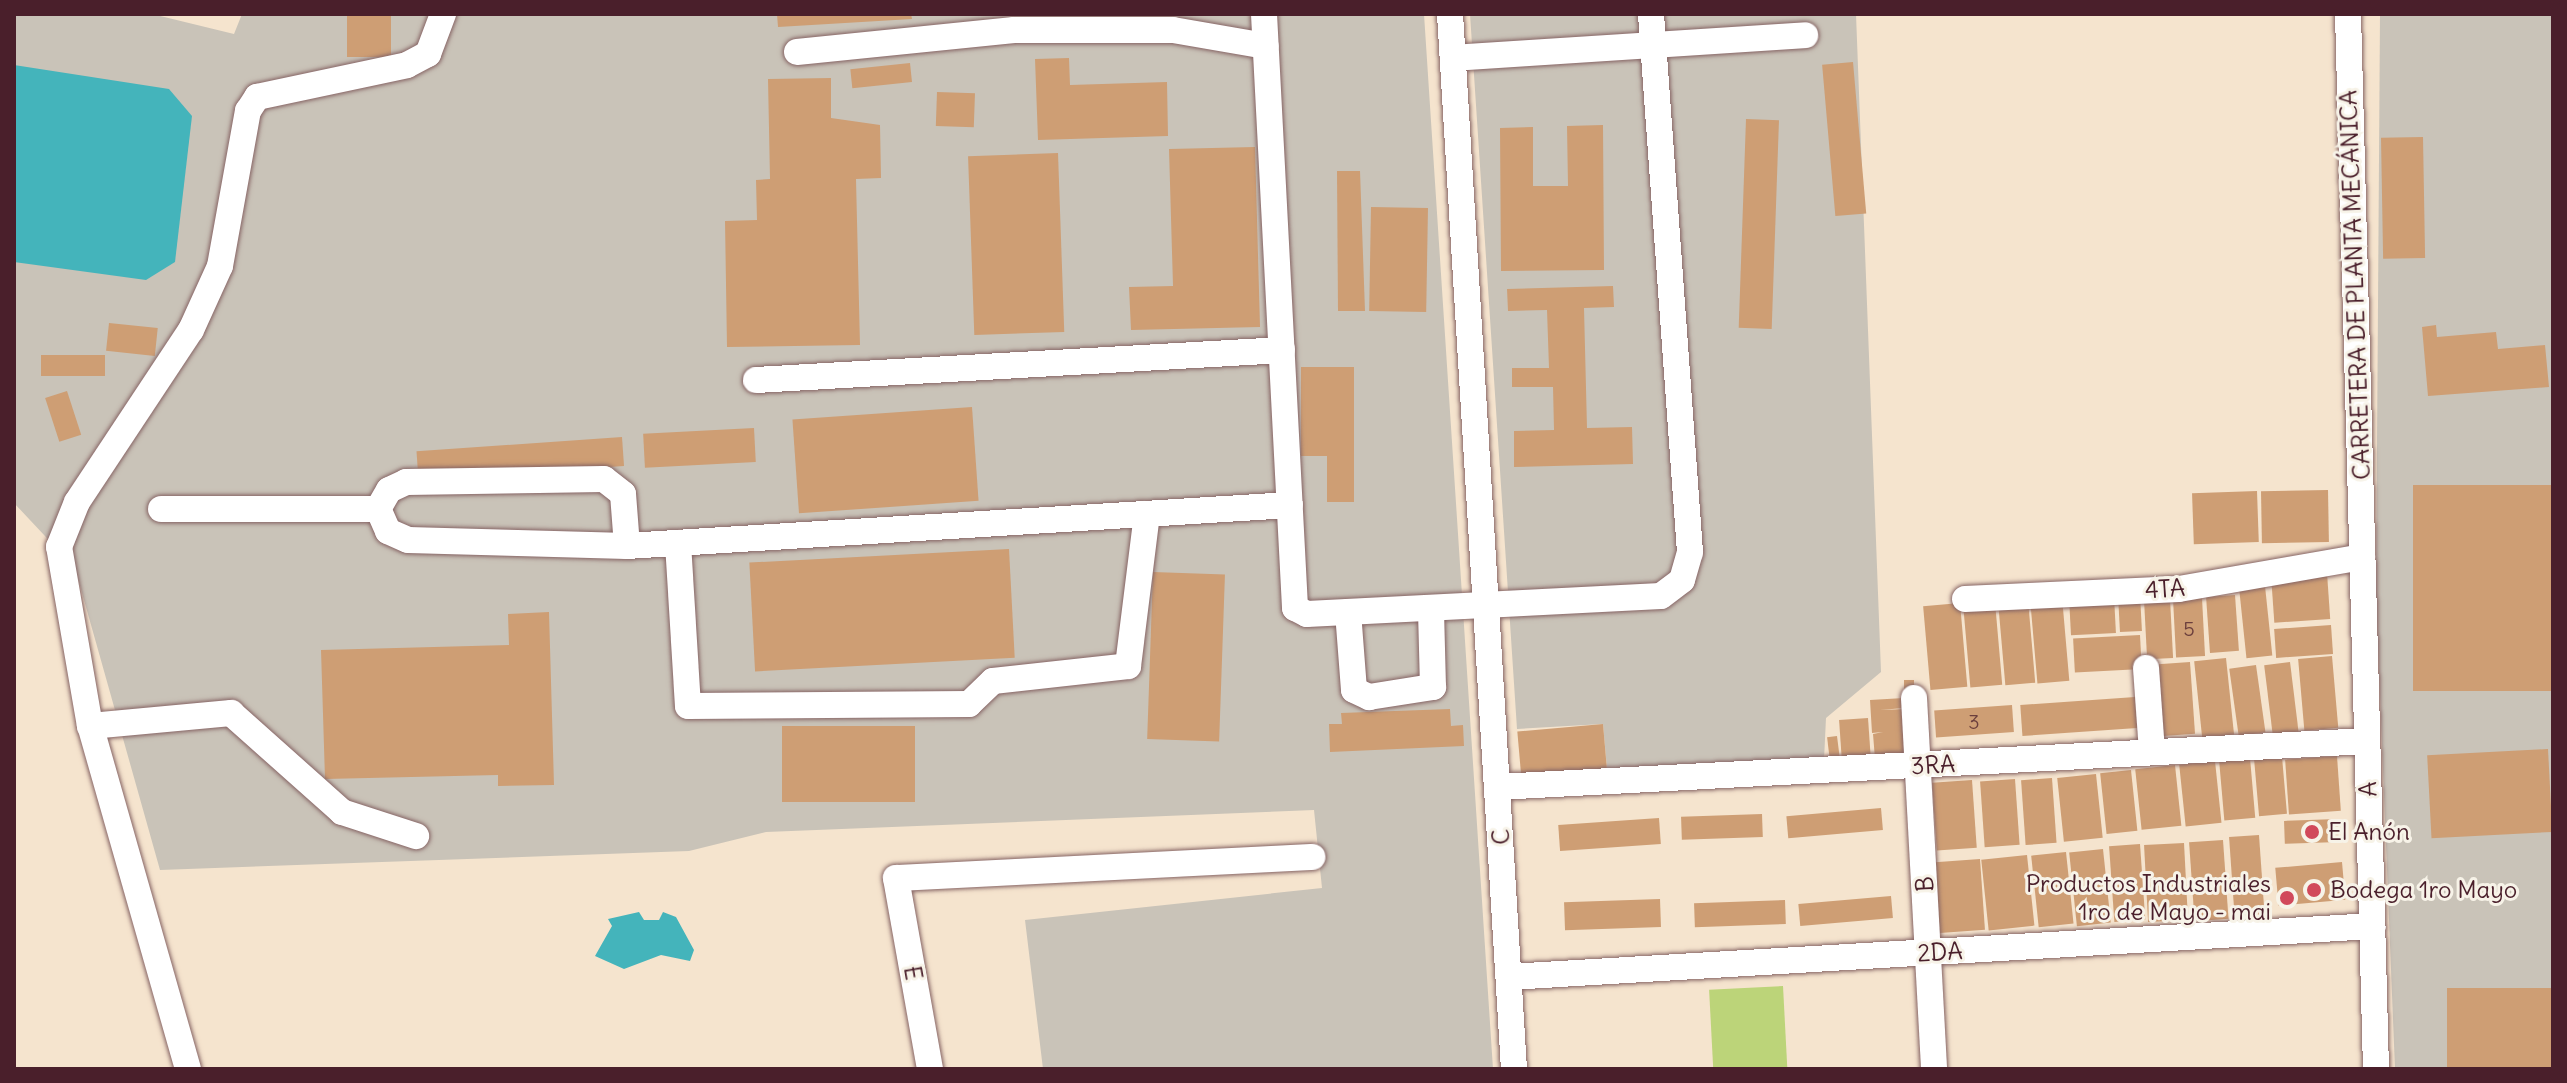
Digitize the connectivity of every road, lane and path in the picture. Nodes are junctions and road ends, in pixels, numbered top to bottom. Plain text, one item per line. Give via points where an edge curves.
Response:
1 (443, 14) edge
2 (1264, 14) edge
3 (1450, 14) edge
4 (1651, 14) edge
5 (2348, 14) edge
6 (1016, 22) edge
7 (1805, 35) dead end
8 (1656, 45) junction
9 (1266, 46) junction
10 (797, 52) dead end
11 (1453, 58) junction
12 (1282, 350) junction
13 (756, 380) dead end
14 (1290, 505) junction
15 (161, 509) dead end
16 (378, 509) junction
17 (1147, 514) junction
18 (678, 543) junction
19 (627, 546) junction
20 (2362, 557) junction
21 (1965, 599) dead end
22 (1489, 605) junction
23 (1431, 608) junction
24 (1348, 612) junction
25 (2146, 668) dead end
26 (1914, 698) dead end
27 (90, 726) junction
28 (2367, 741) junction
29 (2152, 752) junction
30 (1918, 766) junction
31 (1498, 787) junction
32 (416, 836) dead end
33 (1312, 857) dead end
34 (2372, 926) junction
35 (1929, 952) junction
36 (1509, 977) junction
37 (188, 1069) edge
38 (930, 1069) edge
39 (1514, 1069) edge
40 (1934, 1069) edge
41 (2376, 1069) edge

1 - 27 street via 428,54 407,65 279,88 257,97 248,111 220,266 191,330 77,502 59,547
2 - 9 street
3 - 11 street, C
4 - 8 street
5 - 20 street, CARRETERA DE PLANTA MECÁNICA
6 - 9 street via 1173,30
6 - 10 street
7 - 8 street
8 - 11 street
8 - 22 street via 1690,552 1682,580 1661,596
9 - 12 street
11 - 22 street, C
12 - 13 street
12 - 14 street
14 - 17 street
14 - 24 street via 1295,608
15 - 16 street
16 - 19 street via 388,531 408,540
16 - 19 street via 389,490 406,482 604,479 623,494
17 - 18 street
17 - 18 street via 1128,666 993,681 969,704 688,706
18 - 19 street
20 - 21 street, 4TA via 2179,589
20 - 28 street, A
22 - 23 street
22 - 31 street, C
23 - 24 street
23 - 24 street via 1433,687 1369,697 1354,690
25 - 29 street
26 - 30 street, B
27 - 32 street via 231,713 342,812
27 - 37 street
28 - 29 street, 3RA
28 - 34 street, A
29 - 30 street, 3RA
30 - 31 street, 3RA
30 - 35 street, B
31 - 36 street, C
33 - 38 street, E via 896,878
34 - 35 street, 2DA
34 - 41 street, A
35 - 36 street, 2DA
35 - 40 street, B
36 - 39 street, C

